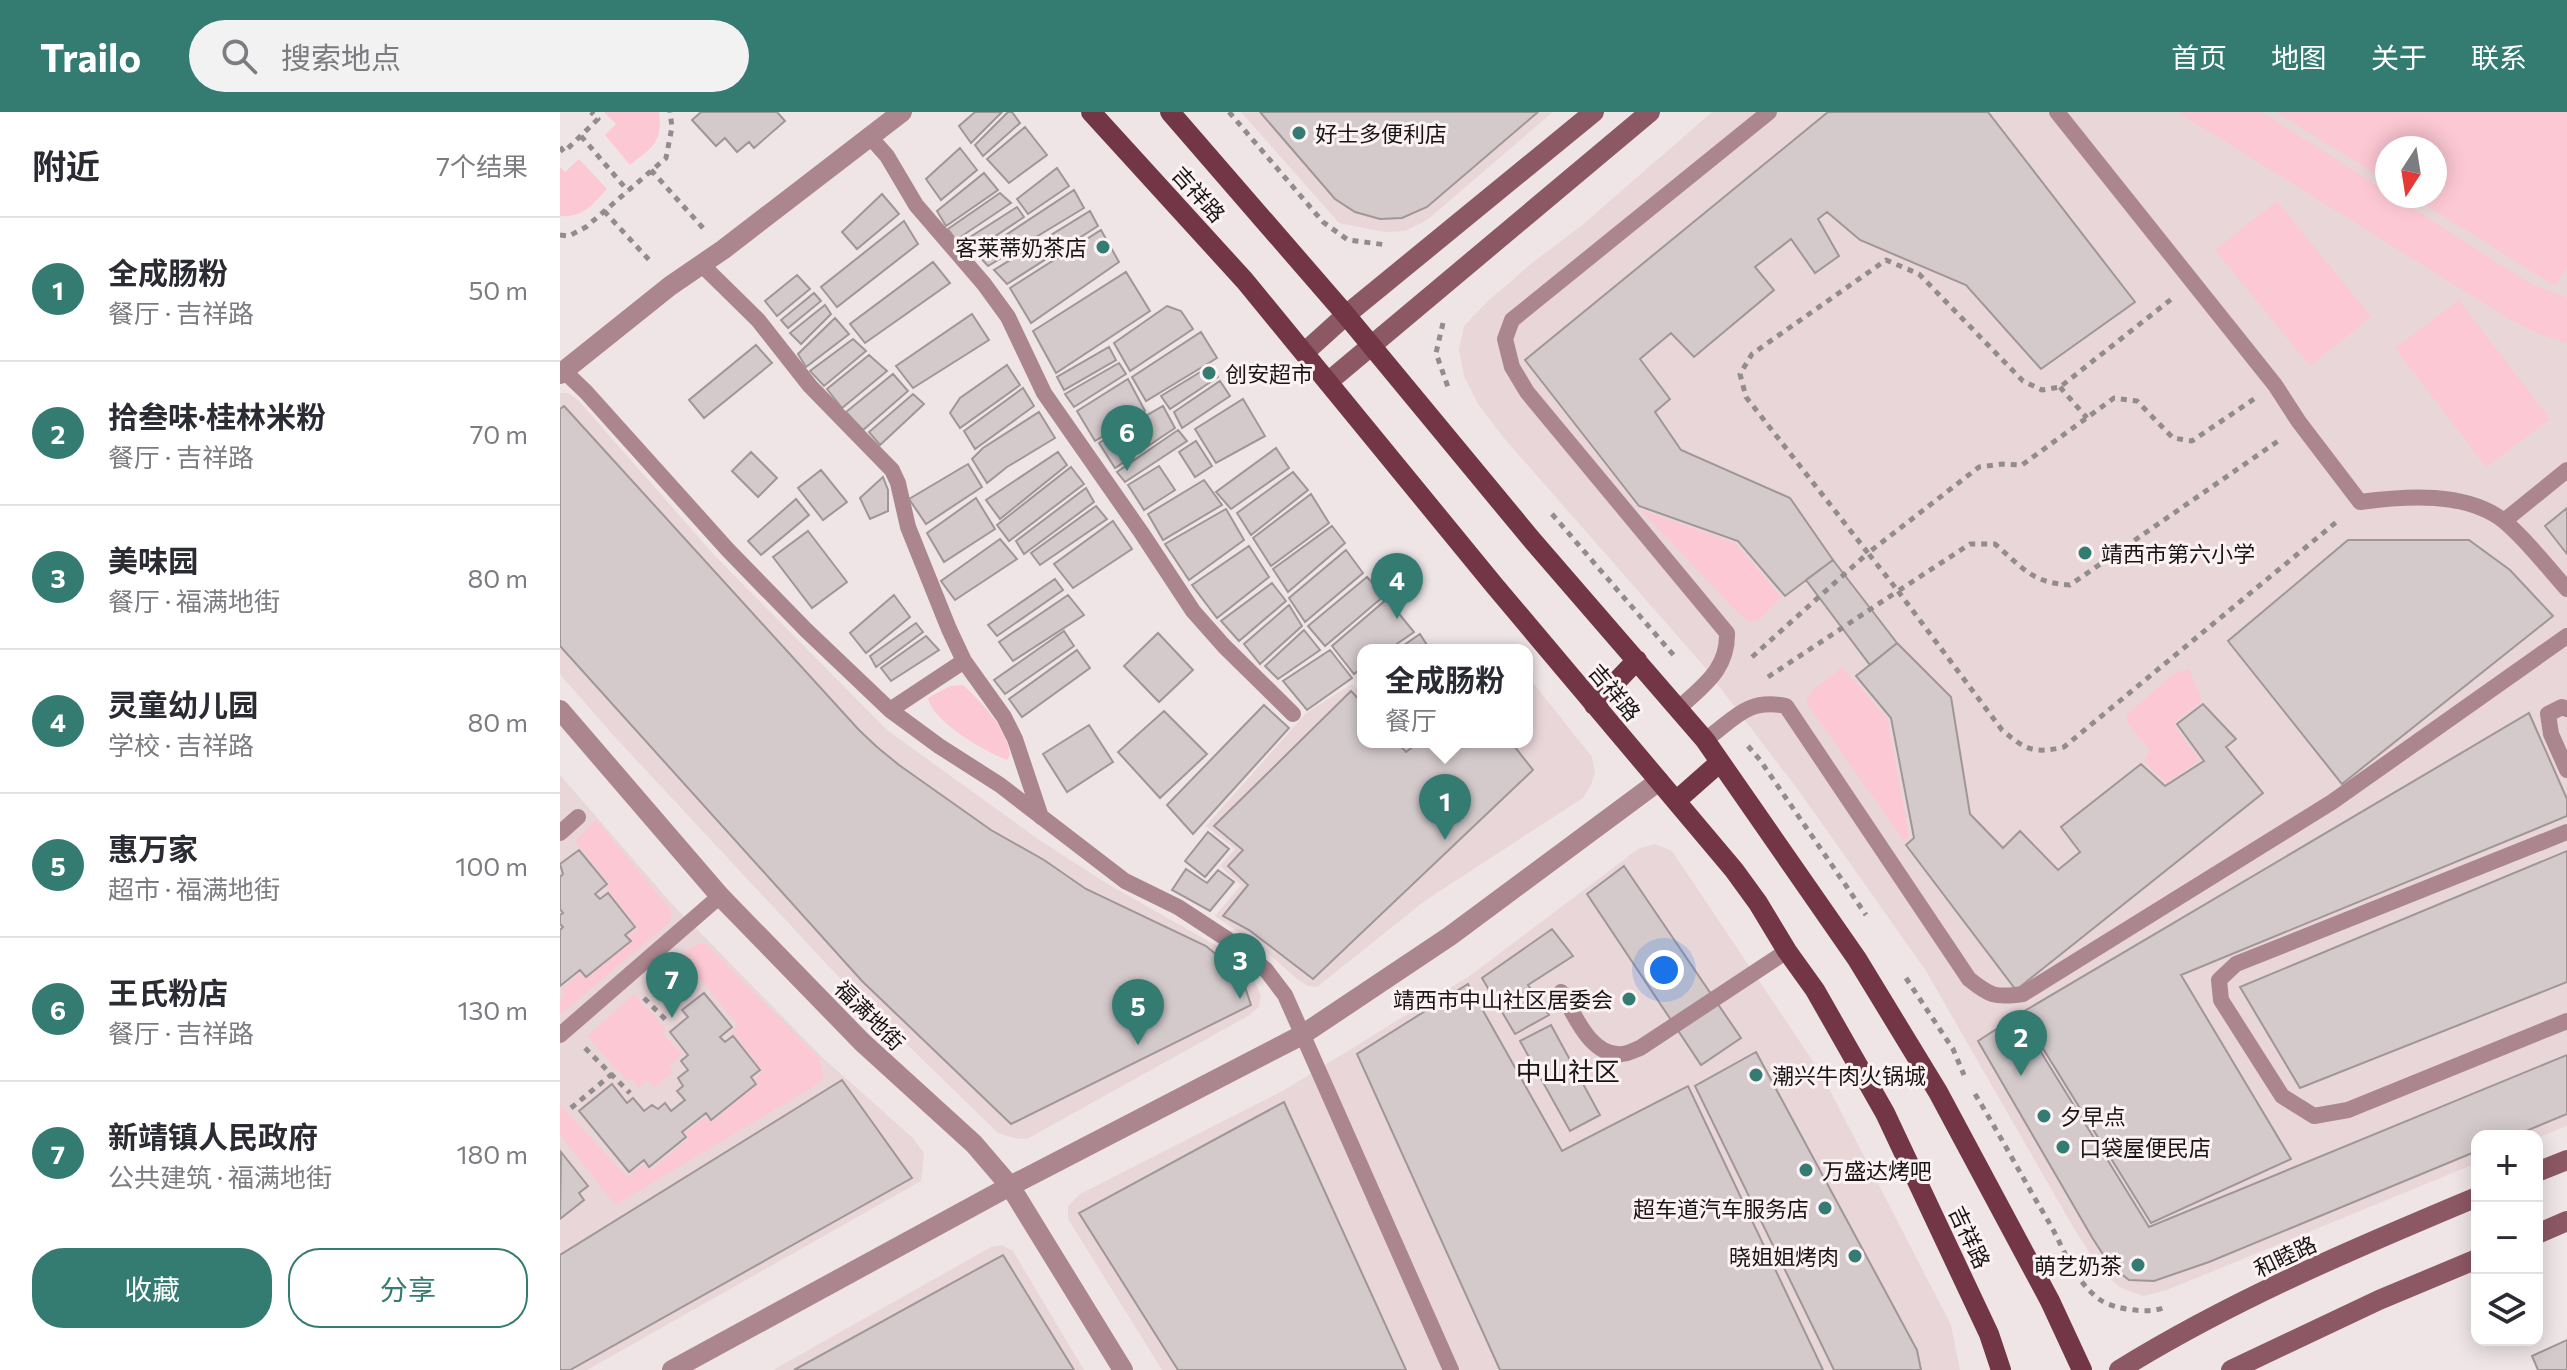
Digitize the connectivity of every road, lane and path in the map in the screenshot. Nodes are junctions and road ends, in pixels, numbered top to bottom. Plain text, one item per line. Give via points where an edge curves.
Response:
1 (591, 112) edge
2 (670, 112) edge
3 (902, 112) edge
4 (1091, 112) edge
5 (1170, 112) edge
6 (1229, 112) edge
7 (1594, 112) edge
8 (1650, 112) edge
9 (1769, 112) edge
10 (2057, 112) edge
11 (581, 136) junction
12 (871, 138) junction
13 (560, 147) edge
14 (651, 170) junction
15 (628, 191) junction
16 (604, 211) junction
17 (560, 235) edge
18 (1394, 246) dead end
19 (724, 249) junction
20 (701, 264) junction
21 (2193, 281) junction
22 (670, 286) junction
23 (1346, 315) junction
24 (1372, 347) junction
25 (1305, 352) junction
26 (562, 373) edge
27 (1328, 382) junction
28 (2275, 385) junction
29 (2060, 387) junction
30 (2087, 418) junction
31 (2299, 422) junction
32 (2567, 470) edge
33 (2360, 502) junction
34 (2504, 521) junction
35 (1868, 553) junction
36 (2567, 589) edge
37 (1898, 591) junction
38 (2567, 636) edge
39 (1637, 660) junction
40 (964, 661) junction
41 (1741, 667) dead end
42 (1765, 678) dead end
43 (1594, 705) junction
44 (1679, 708) junction
45 (2567, 709) edge
46 (560, 710) edge
47 (890, 710) junction
48 (1293, 714) dead end
49 (1705, 740) junction
50 (1719, 763) junction
51 (2567, 770) edge
52 (1659, 781) junction
53 (1676, 801) junction
54 (578, 817) dead end
55 (1041, 817) junction
56 (2567, 832) edge
57 (560, 833) edge
58 (720, 896) junction
59 (1787, 951) junction
60 (1561, 992) dead end
61 (2567, 1021) edge
62 (563, 1032) edge
63 (1302, 1035) junction
64 (612, 1074) junction
65 (630, 1093) dead end
66 (571, 1108) dead end
67 (2567, 1160) edge
68 (2543, 1170) edge
69 (1010, 1186) junction
70 (2471, 1200) edge
71 (2567, 1221) edge
72 (2543, 1231) edge
73 (2471, 1262) edge
74 (672, 1370) edge
75 (1123, 1370) edge
76 (1451, 1370) edge
77 (2001, 1370) edge
78 (2082, 1370) edge
79 (2119, 1370) edge
80 (2231, 1370) edge

1 - 11 path via 598,119
2 - 14 path via 666,158
3 - 12 street
4 - 25 main road, 吉祥路
5 - 23 main road, 吉祥路
6 - 18 path via 1323,222 1348,240
7 - 23 street
8 - 24 street
9 - 44 lane via 1512,320 1505,339 1512,367 1527,392 1727,633 1728,651 1720,668
10 - 21 lane
11 - 13 path via 564,152
11 - 15 path
12 - 19 street
12 - 48 lane via 916,205 1008,317 1044,393 1193,611
14 - 15 path
14 - 19 path
15 - 16 path
16 - 17 path via 586,227
16 - 22 path
19 - 20 street
20 - 22 street
20 - 40 lane via 892,470 908,527
21 - 28 lane
21 - 29 path
22 - 26 street
23 - 24 main road, 吉祥路
23 - 25 street
24 - 27 street
24 - 39 main road, 吉祥路
25 - 27 main road, 吉祥路
26 - 47 lane via 586,392 728,550
27 - 43 main road, 吉祥路
28 - 30 path via 2192,441 2173,438 2137,401 2114,398
28 - 31 lane
29 - 30 path
29 - 35 path via 2042,390 2023,381 1919,274 1886,260 1752,354 1740,374 1746,397
30 - 35 path via 2022,465 1979,467
31 - 33 lane
31 - 37 path via 2070,585 2045,584 1995,544 1970,544
32 - 34 lane
33 - 34 lane via 2439,500 2478,506
33 - 37 path via 2064,747 2041,752 2023,747 2002,730
34 - 36 lane
35 - 37 path
35 - 41 path
37 - 42 path
38 - 49 lane via 2332,802 2023,994 2004,997 1989,995 1969,979 1786,706 1747,708
39 - 43 main road
39 - 44 main road, 吉祥路
40 - 47 lane
40 - 55 lane via 1015,739
43 - 52 main road, 吉祥路
44 - 49 main road, 吉祥路
45 - 51 lane via 2548,714
46 - 58 street, 福满地街
47 - 55 lane
49 - 50 main road, 吉祥路
50 - 53 main road
50 - 78 main road, 吉祥路 via 1857,959 1938,1092
52 - 53 main road, 吉祥路
52 - 63 street via 1450,936
53 - 59 main road, 吉祥路 via 1734,870
54 - 57 lane
55 - 63 lane via 1125,881 1178,907 1266,970 1285,995
56 - 61 lane via 2236,964 2219,980 2221,1000 2282,1096 2314,1116 2348,1110
58 - 62 lane
58 - 69 street, 福满地街 via 862,1042 974,1144
59 - 60 lane via 1640,1048 1620,1054 1603,1050 1590,1039
59 - 77 main road, 吉祥路 via 1885,1113
62 - 64 path
63 - 69 street
63 - 76 lane
64 - 65 path
64 - 66 path
67 - 68 street
69 - 74 street
69 - 75 street, 福满地街
70 - 79 street, 和睦路 via 2233,1307
71 - 72 street
73 - 80 street

